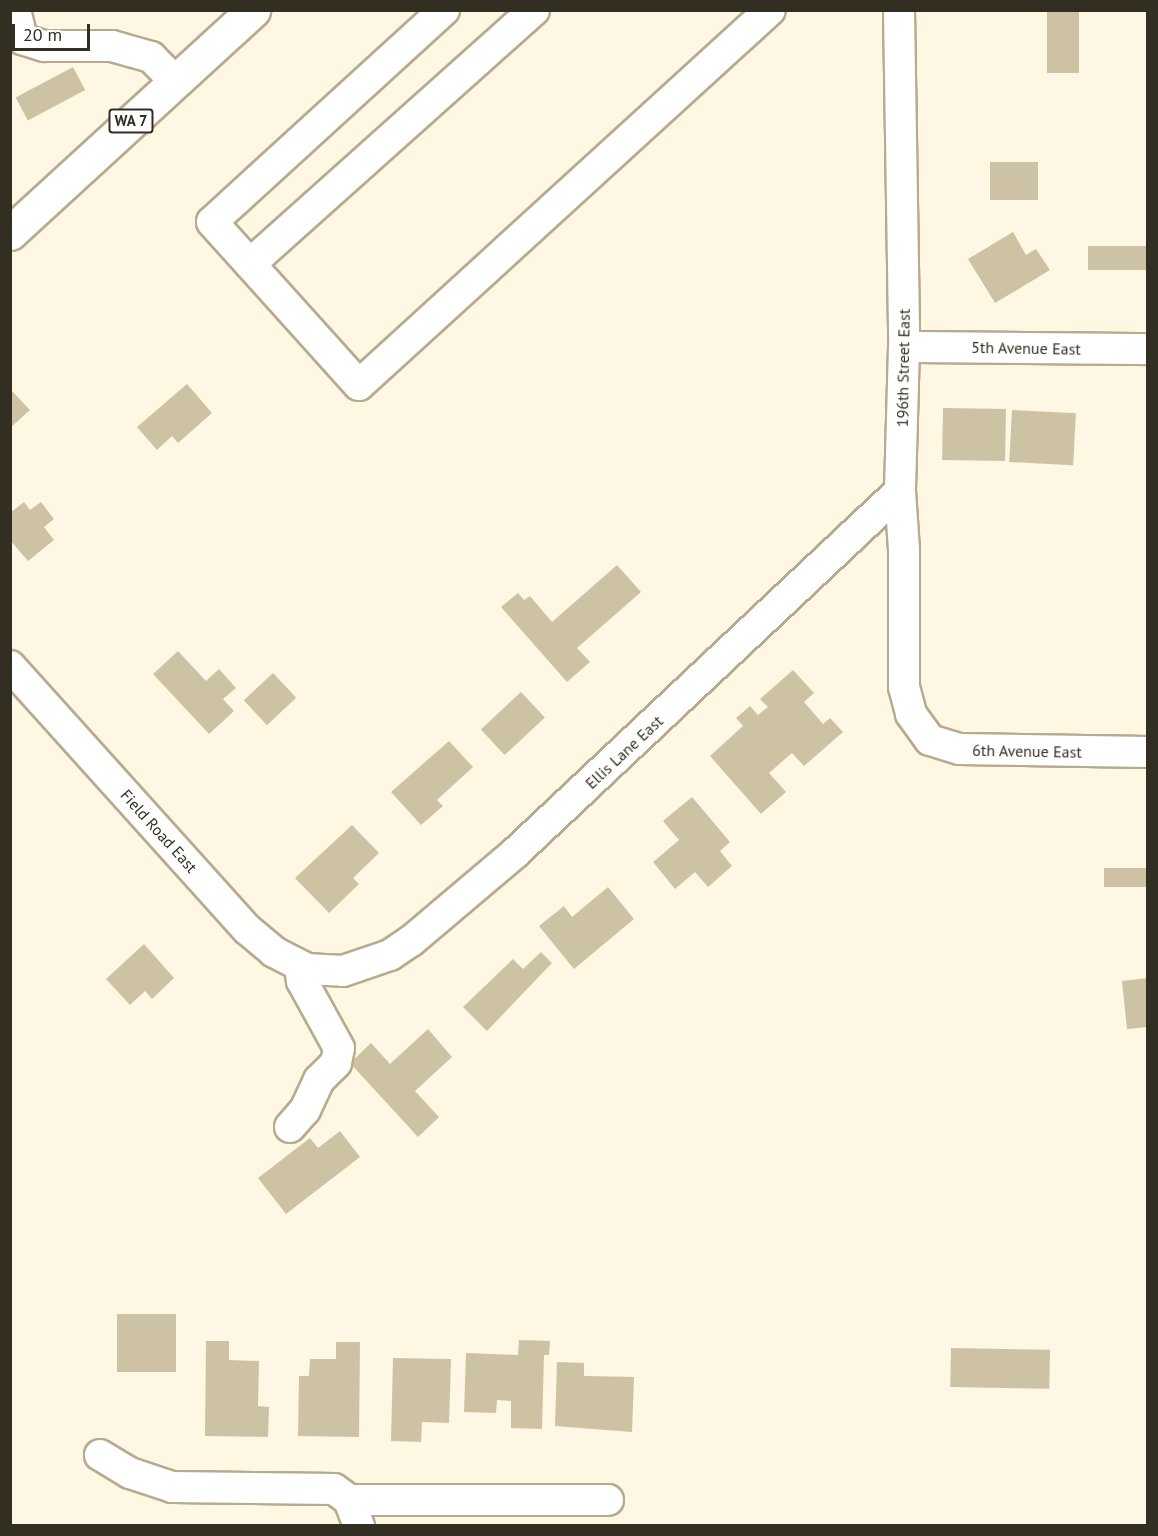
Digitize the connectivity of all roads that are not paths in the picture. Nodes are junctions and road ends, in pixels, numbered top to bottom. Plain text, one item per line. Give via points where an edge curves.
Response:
1 (15, 10) edge
2 (253, 10) edge
3 (444, 10) edge
4 (534, 10) edge
5 (770, 10) edge
6 (899, 10) edge
7 (174, 80) junction
8 (11, 232) edge
9 (250, 264) junction
10 (904, 347) junction
11 (1148, 349) edge
12 (900, 491) junction
13 (10, 666) edge
14 (916, 723) joint
15 (1148, 752) edge
16 (312, 969) junction
17 (290, 1127) dead end
18 (100, 1455) dead end
19 (608, 1500) dead end
20 (354, 1513) edge

1 - 7 street via 22,39 44,46 112,46 151,57
2 - 7 main road, WA 7
3 - 9 street via 212,222
4 - 9 street
5 - 9 street via 359,385
6 - 10 street, 196th Street East
7 - 8 main road, WA 7
10 - 11 street, 5th Avenue East
10 - 12 street, 196th Street East
12 - 14 street, 196th Street East via 904,687
12 - 16 street, Ellis Lane East via 515,853 428,927 390,955 343,971
13 - 16 street, Field Road East via 248,930 274,952
14 - 15 street, 6th Avenue East via 930,740 960,749
16 - 17 street via 302,981 339,1048 336,1062 319,1080
18 - 20 street via 129,1473 172,1487 334,1489
19 - 20 street

